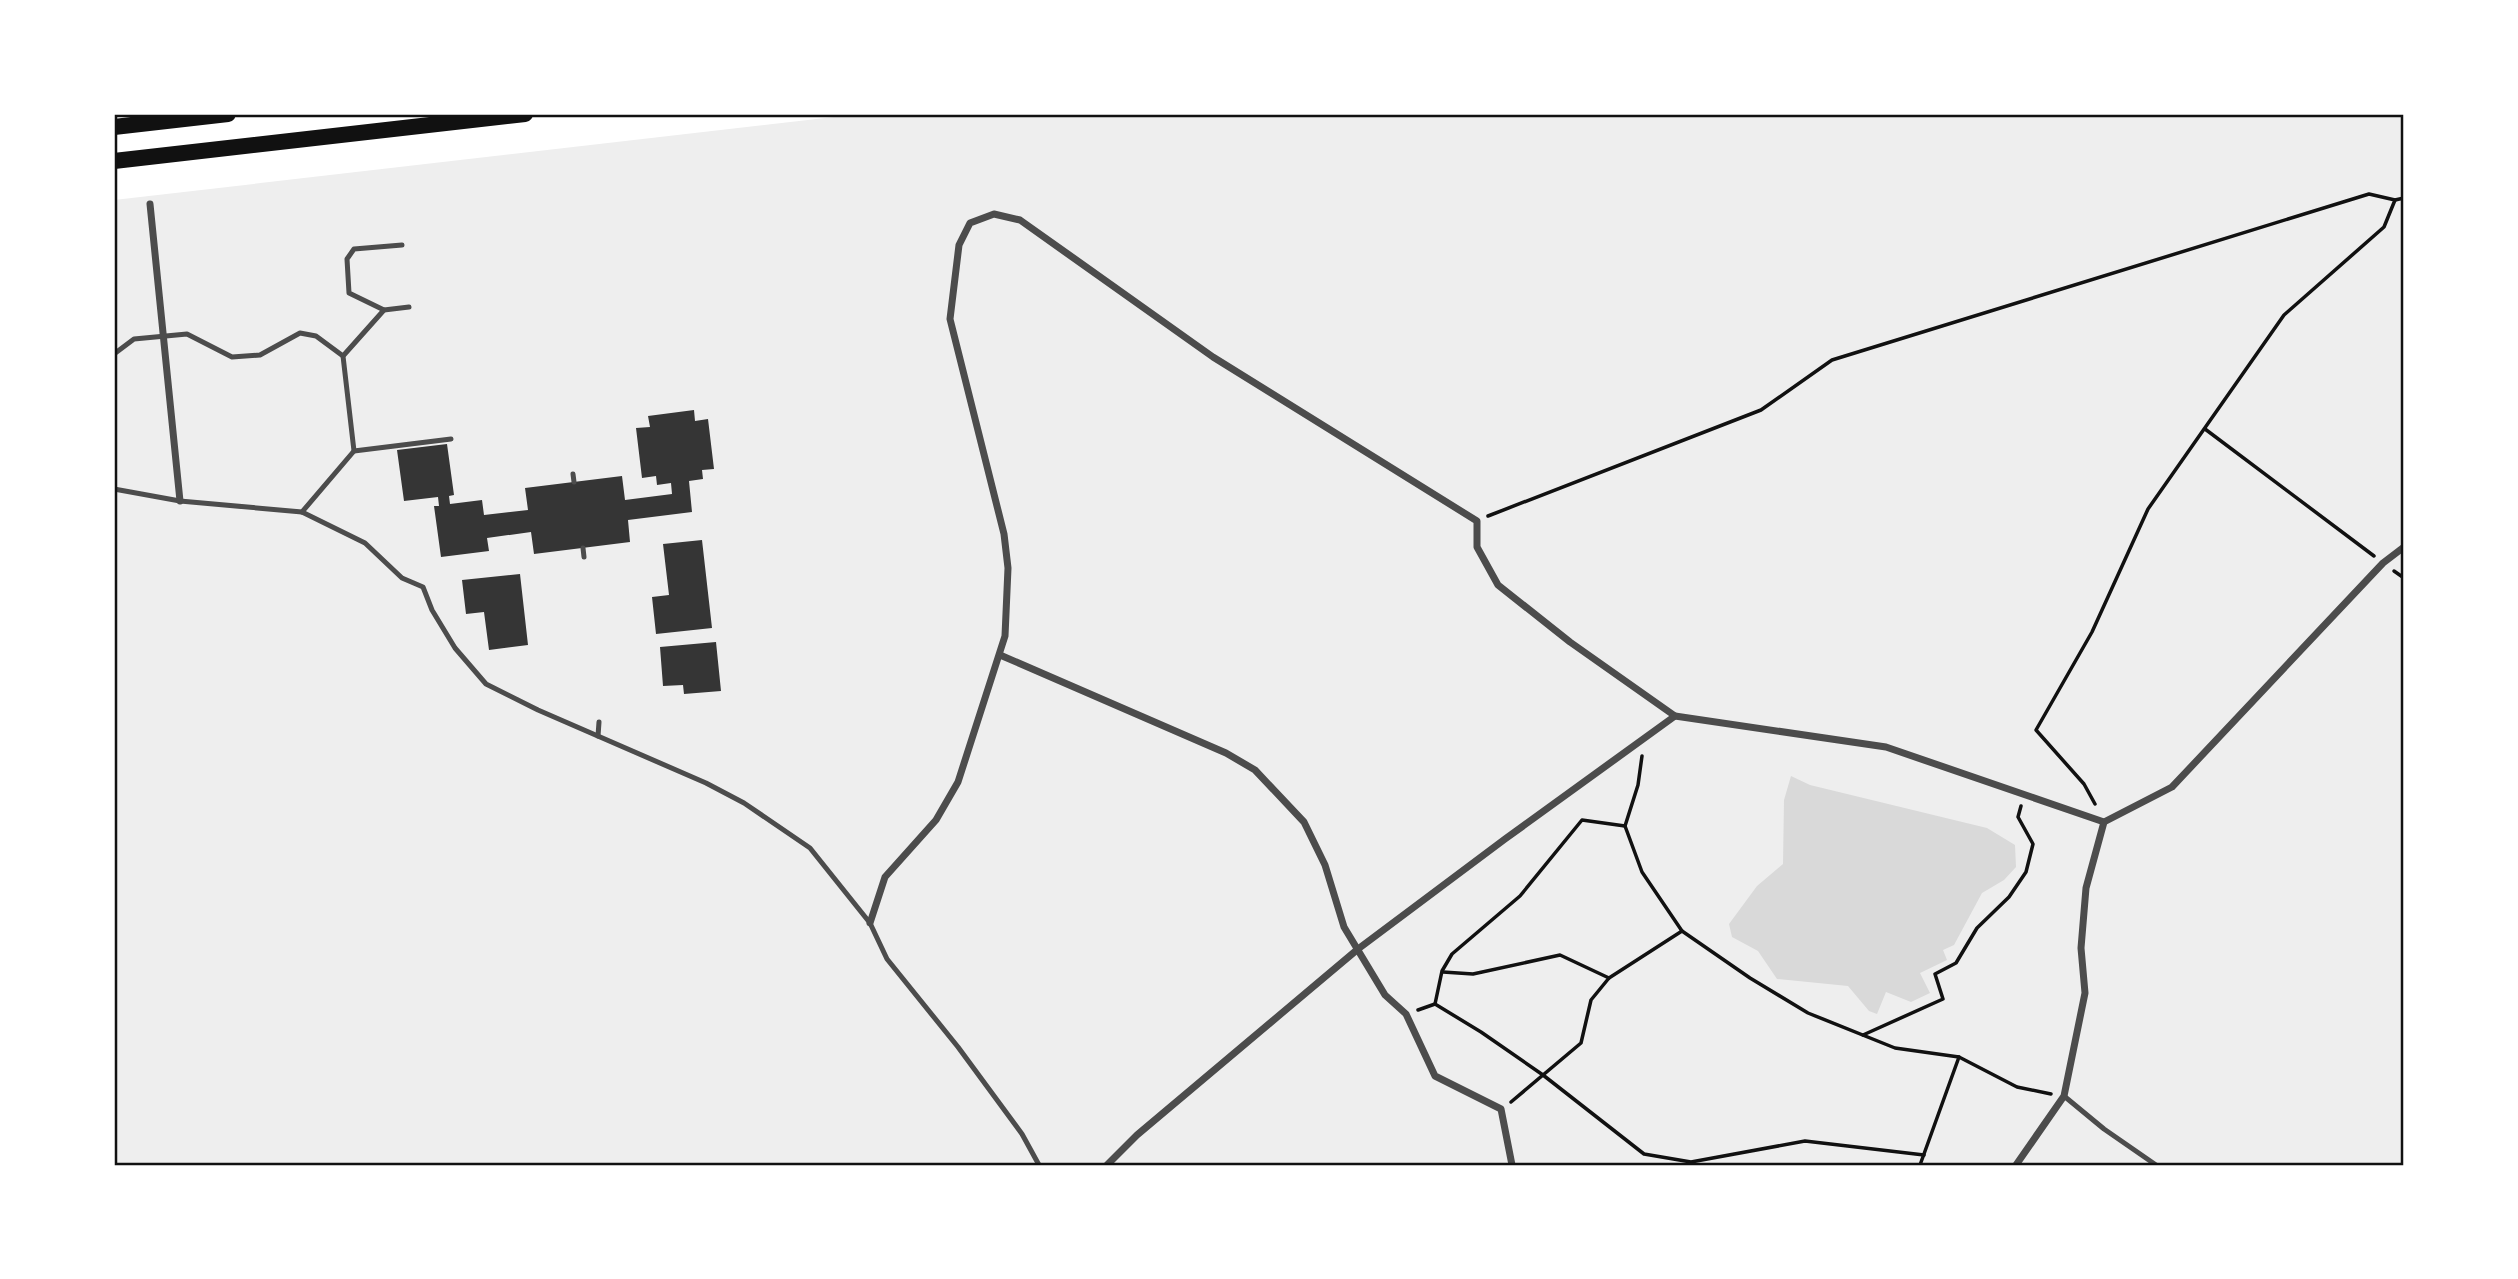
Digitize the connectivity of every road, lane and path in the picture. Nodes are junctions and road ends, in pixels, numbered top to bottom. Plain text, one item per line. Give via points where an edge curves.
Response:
1 (229, 114) edge
2 (525, 114) edge
3 (114, 127) edge
4 (114, 161) edge
5 (2404, 198) edge
6 (2395, 200) junction
7 (150, 204) dead end
8 (402, 245) dead end
9 (410, 307) dead end
10 (384, 310) junction
11 (163, 335) junction
12 (114, 354) edge
13 (343, 356) junction
14 (2205, 429) junction
15 (451, 439) dead end
16 (354, 451) junction
17 (573, 474) dead end
18 (574, 482) dead end
19 (114, 489) edge
20 (180, 501) junction
21 (302, 512) junction
22 (1477, 521) junction
23 (2404, 547) edge
24 (583, 548) dead end
25 (584, 557) dead end
26 (2383, 563) junction
27 (1000, 654) junction
28 (1675, 716) junction
29 (600, 722) dead end
30 (598, 736) junction
31 (1645, 738) junction
32 (2024, 794) junction
33 (2104, 822) junction
34 (1625, 826) junction
35 (870, 923) junction
36 (1682, 931) junction
37 (1358, 950) junction
38 (1442, 971) junction
39 (1609, 978) junction
40 (1435, 1003) junction
41 (1406, 1014) junction
42 (1863, 1035) junction
43 (1959, 1057) junction
44 (1543, 1075) junction
45 (2064, 1096) junction
46 (1501, 1110) junction
47 (1924, 1155) junction
48 (1039, 1165) edge
49 (1107, 1165) edge
50 (1512, 1165) edge
51 (1920, 1165) edge
52 (2016, 1165) edge
53 (2156, 1165) edge

1 - 3 highway
2 - 4 highway
5 - 6 path
6 - 14 path via 2384,227 2284,315
6 - 22 path via 2369,194 1832,360 1761,410
7 - 11 street
8 - 10 lane via 354,249 347,259 349,293
9 - 10 lane
10 - 13 lane
11 - 12 lane via 134,339
11 - 13 lane via 187,334 232,357 260,355 300,333 316,336
11 - 20 street
13 - 16 lane
14 - 26 path
14 - 33 path via 2148,509 2092,632 2036,730 2084,785
15 - 16 lane
16 - 21 lane
17 - 18 lane
19 - 20 lane
20 - 21 lane
21 - 30 lane via 365,543 402,578 423,587 455,648 486,684
22 - 27 street via 1213,356 1020,220 993,214 970,223 959,245 950,319 1004,534 1008,568
22 - 28 street via 1477,547 1498,585
23 - 26 street
24 - 25 lane
26 - 33 street via 2172,787
27 - 35 street via 958,782 936,820 886,877
27 - 37 street via 1226,752 1255,770 1304,822 1325,865 1344,927
28 - 31 street
28 - 32 street via 1886,747
29 - 30 lane
30 - 35 lane via 706,783 799,840
31 - 34 path via 1638,785
31 - 37 street
32 - 33 street
32 - 42 path via 2018,817 2033,844 2026,872 2009,897 1977,928 1956,963 1935,974 1943,999
33 - 45 street via 2086,888 2081,948 2085,993
34 - 36 path via 1642,872
34 - 38 path via 1581,820 1520,895 1452,954
35 - 48 lane via 887,959 958,1047 1022,1134
36 - 39 path
36 - 42 path via 1808,1013
37 - 41 street via 1385,995
37 - 49 street
38 - 39 path via 1472,974 1560,955
38 - 40 path
39 - 44 path via 1591,1000 1581,1043
40 - 41 path
40 - 44 path
41 - 46 street via 1436,1076
42 - 43 path via 1895,1048
43 - 45 path via 2017,1087
43 - 47 path
44 - 46 path
44 - 47 path via 1644,1154 1691,1162 1805,1141
45 - 52 street
45 - 53 lane
46 - 50 street
47 - 51 path

